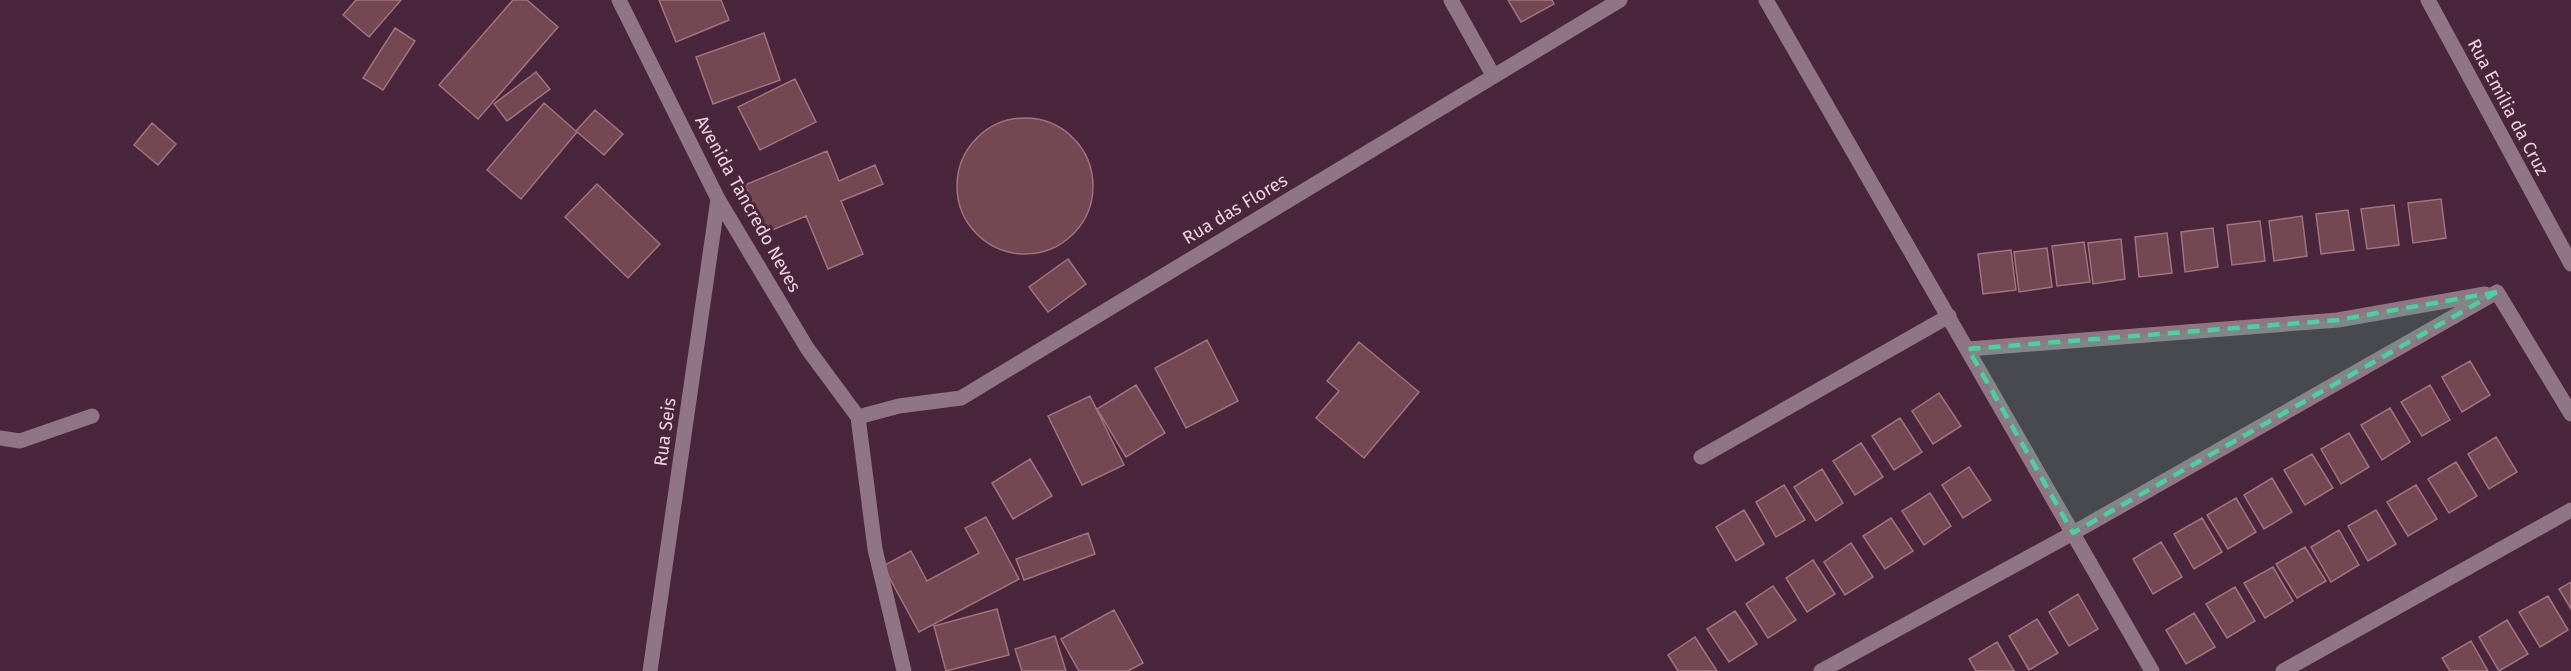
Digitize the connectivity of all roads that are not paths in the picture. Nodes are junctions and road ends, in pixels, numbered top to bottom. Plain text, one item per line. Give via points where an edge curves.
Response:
1 (619, 0) edge
2 (1451, 0) edge
3 (1620, 0) edge
4 (1766, 0) edge
5 (2428, 0) edge
6 (1493, 75) junction
7 (718, 199) junction
8 (2571, 264) edge
9 (2497, 292) junction
10 (1949, 316) junction
11 (1968, 349) junction
12 (2571, 414) edge
13 (92, 416) dead end
14 (858, 417) junction
15 (0, 438) edge
16 (1701, 457) dead end
17 (2571, 510) edge
18 (2073, 533) junction
19 (650, 671) edge
20 (904, 671) edge
21 (1821, 671) edge
22 (2152, 671) edge
23 (2283, 671) edge

1 - 7 street, Avenida Tancredo Neves
2 - 6 street
3 - 6 street, Rua das Flores
4 - 10 street
5 - 8 street, Rua Emília da Cruz
6 - 14 street, Rua das Flores via 961,398 899,406
7 - 14 street, Avenida Tancredo Neves via 807,348
7 - 19 street, Rua Seis
9 - 11 street via 2338,320
9 - 12 street
9 - 18 street
10 - 11 street
10 - 16 street
11 - 18 street
13 - 15 street via 20,441
14 - 20 street via 875,549
17 - 23 street
18 - 21 street
18 - 22 street

